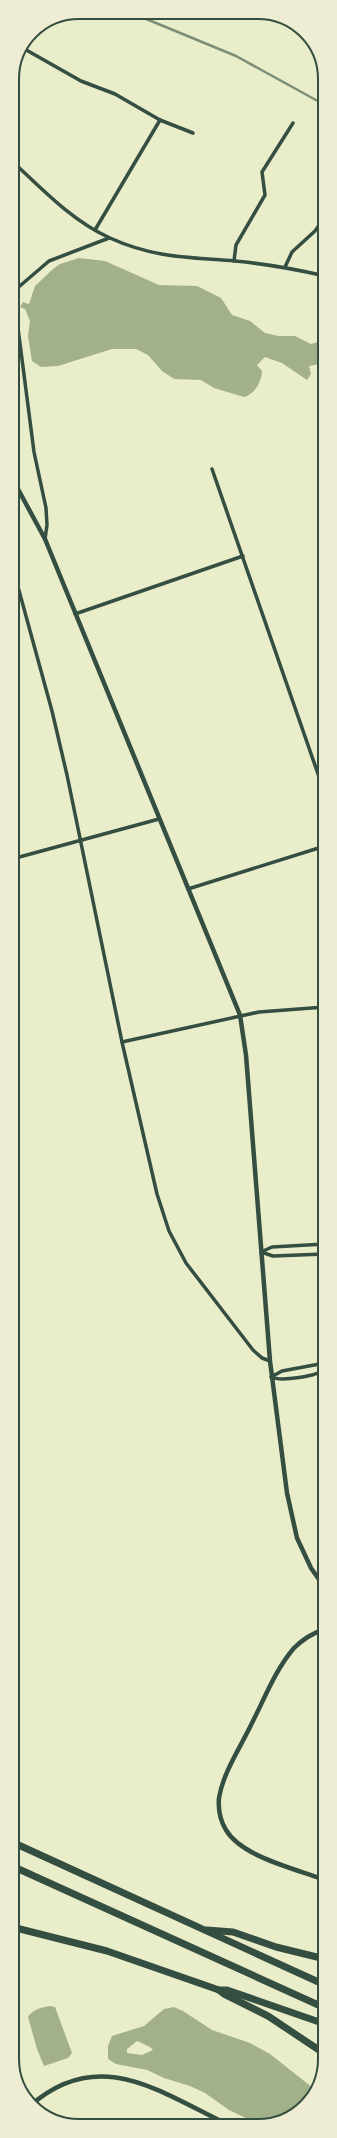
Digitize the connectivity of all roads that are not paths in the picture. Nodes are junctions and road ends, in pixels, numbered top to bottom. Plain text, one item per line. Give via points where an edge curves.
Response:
1 (27, 50) edge
2 (160, 120) junction
3 (292, 123) dead end
4 (193, 133) dead end
5 (19, 167) edge
6 (318, 227) edge
7 (95, 230) junction
8 (109, 238) junction
9 (234, 261) junction
10 (285, 267) junction
11 (318, 274) edge
12 (19, 287) edge
13 (19, 344) edge
14 (212, 469) dead end
15 (19, 491) edge
16 (45, 538) junction
17 (243, 556) junction
18 (19, 590) edge
19 (75, 614) junction
20 (318, 774) edge
21 (159, 819) junction
22 (82, 841) junction
23 (318, 848) edge
24 (19, 857) edge
25 (188, 889) junction
26 (318, 1008) edge
27 (240, 1015) junction
28 (122, 1042) junction
29 (318, 1244) edge
30 (261, 1252) junction
31 (318, 1254) edge
32 (270, 1361) junction
33 (318, 1364) edge
34 (318, 1373) edge
35 (272, 1377) junction
36 (318, 1577) edge
37 (318, 1633) edge
38 (19, 1845) edge
39 (19, 1869) edge
40 (318, 1877) edge
41 (19, 1929) edge
42 (204, 1930) junction
43 (318, 1957) edge
44 (318, 1982) edge
45 (219, 1990) junction
46 (318, 2005) edge
47 (318, 2022) edge
48 (318, 2049) edge
49 (36, 2101) edge
50 (214, 2119) edge

1 - 2 street via 71,76 115,94
2 - 4 street
2 - 7 street
3 - 9 street via 262,172 265,195 238,241
5 - 7 street via 53,199
6 - 10 street via 292,252
7 - 8 street
8 - 9 street via 171,257
8 - 12 street via 49,261
9 - 10 street
10 - 11 street
13 - 16 street via 34,452 46,508
14 - 17 street
15 - 16 street
16 - 19 street
17 - 19 street
17 - 20 street
18 - 22 street via 52,710
19 - 21 street
21 - 22 street
21 - 25 street
22 - 24 street
22 - 28 street
23 - 25 street
25 - 27 street
26 - 27 street
27 - 28 street
27 - 30 street via 246,1055
28 - 32 street via 157,1194 175,1245 197,1279 244,1340 257,1355
29 - 30 street via 272,1247
30 - 31 street via 273,1256
30 - 32 street
32 - 35 street
33 - 35 street via 282,1371
34 - 35 street via 282,1379
35 - 36 street via 292,1520 306,1557
37 - 40 street via 303,1641 282,1665 232,1762 222,1786 219,1804 222,1823 237,1843 259,1855
38 - 42 highway
39 - 46 highway
41 - 45 highway via 107,1951
42 - 43 highway via 228,1931
42 - 44 highway
45 - 47 highway via 227,1990
45 - 48 highway via 268,2016
49 - 50 street via 68,2081 94,2075 108,2075 134,2081

